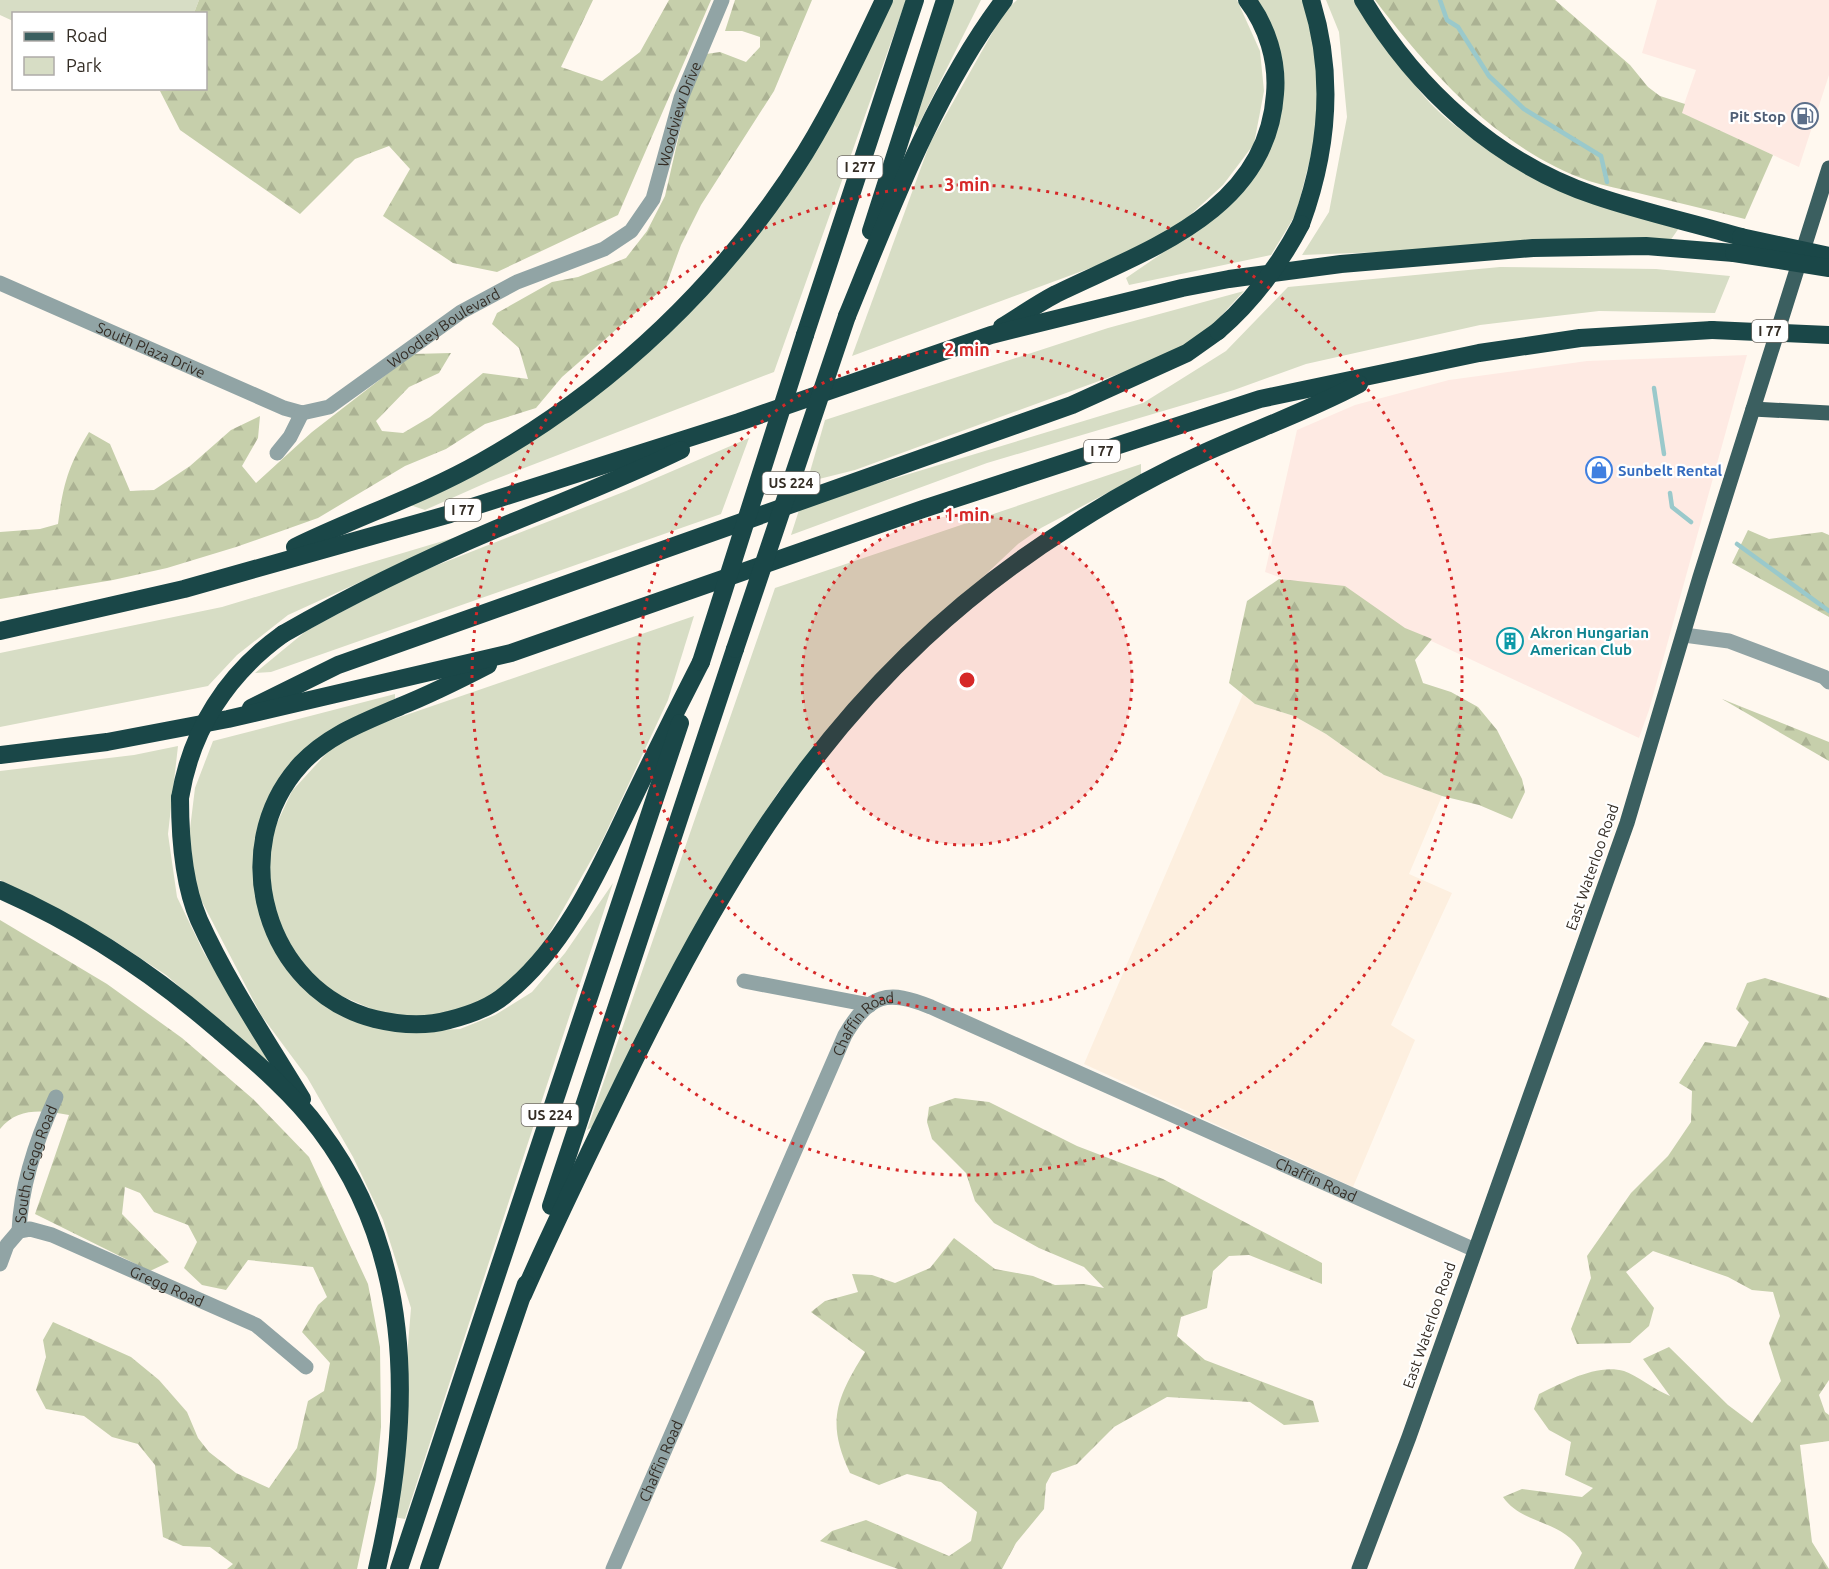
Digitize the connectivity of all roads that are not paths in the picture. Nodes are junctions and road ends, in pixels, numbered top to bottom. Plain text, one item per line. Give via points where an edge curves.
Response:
1 (722, 0) edge
2 (884, 0) edge
3 (915, 0) edge
4 (945, 0) edge
5 (1004, 0) edge
6 (1247, 0) edge
7 (1311, 0) edge
8 (1363, 0) edge
9 (1829, 168) edge
10 (634, 227) joint
11 (1737, 245) junction
12 (1829, 256) edge
13 (1829, 268) edge
14 (0, 284) edge
15 (848, 316) junction
16 (991, 335) junction
17 (1829, 335) edge
18 (1381, 372) junction
19 (1753, 410) junction
20 (302, 413) junction
21 (1829, 413) edge
22 (739, 422) junction
23 (277, 453) dead end
24 (255, 569) junction
25 (0, 631) edge
26 (1684, 635) junction
27 (511, 653) junction
28 (701, 662) junction
29 (1829, 682) edge
30 (228, 719) junction
31 (0, 755) edge
32 (0, 890) edge
33 (744, 981) dead end
34 (870, 1005) junction
35 (56, 1097) dead end
36 (320, 1129) junction
37 (19, 1232) junction
38 (1474, 1250) junction
39 (0, 1264) edge
40 (523, 1295) junction
41 (306, 1366) dead end
42 (377, 1569) edge
43 (399, 1569) edge
44 (429, 1569) edge
45 (613, 1569) edge
46 (1359, 1569) edge

1 - 10 street, Woodview Drive via 681,98 653,199
2 - 24 highway via 825,118 774,199 707,282 642,347 551,418 482,462
3 - 28 highway, I 277, bridge
4 - 15 highway, US 224 via 880,196
5 - 15 highway via 955,78 910,168
6 - 16 highway via 1271,49 1276,86 1262,151 1242,181 1189,228 1054,296
7 - 30 highway, bridge via 1325,60 1327,97 1319,169 1301,224 1264,286 1241,311 1187,353 1072,405 338,665
8 - 11 highway via 1403,58 1439,100 1494,145 1594,196
9 - 19 main road, East Waterloo Road
10 - 20 street, Woodley Boulevard via 604,249 518,282 461,312 348,395 329,407
11 - 12 highway, bridge
11 - 13 highway, I 77, bridge
11 - 16 highway, I 77 via 1577,247 1341,264 1191,286
14 - 20 street, South Plaza Drive
15 - 40 highway, US 224, bridge
16 - 22 highway, I 77
17 - 18 highway, I 77, bridge via 1712,330 1580,338
18 - 27 highway, I 77 via 1238,406 923,509
18 - 40 highway via 1336,396 1172,468 1069,527 1020,559 945,618 869,693 792,786 711,913 564,1201
19 - 21 main road
19 - 26 main road, East Waterloo Road
20 - 23 street
22 - 24 highway, I 77 via 450,514
22 - 36 highway, bridge via 606,486 450,550 343,600 282,634 243,667 213,706 191,751 180,798 186,877 199,919
24 - 25 highway, I 77 via 121,605
26 - 29 street via 1729,641
26 - 38 main road, East Waterloo Road via 1627,823
27 - 28 highway via 334,737 301,764 277,801 260,863 269,920 281,949 296,970 319,992 351,1011 401,1024 443,1022 486,1007 523,979 554,943 589,884
27 - 30 highway, I 77
28 - 43 highway, US 224
30 - 31 highway, I 77
32 - 36 highway via 79,929 184,1000 244,1052
33 - 34 street
34 - 38 street, Chaffin Road via 895,996 922,1003
34 - 45 street, Chaffin Road via 854,1019 845,1035
35 - 37 street, South Gregg Road via 26,1184
36 - 42 highway via 367,1214 397,1324 399,1439
37 - 39 street via 7,1245
37 - 41 street, Gregg Road via 30,1229 52,1234 222,1309 264,1330
38 - 46 main road, East Waterloo Road
40 - 44 highway, US 224

